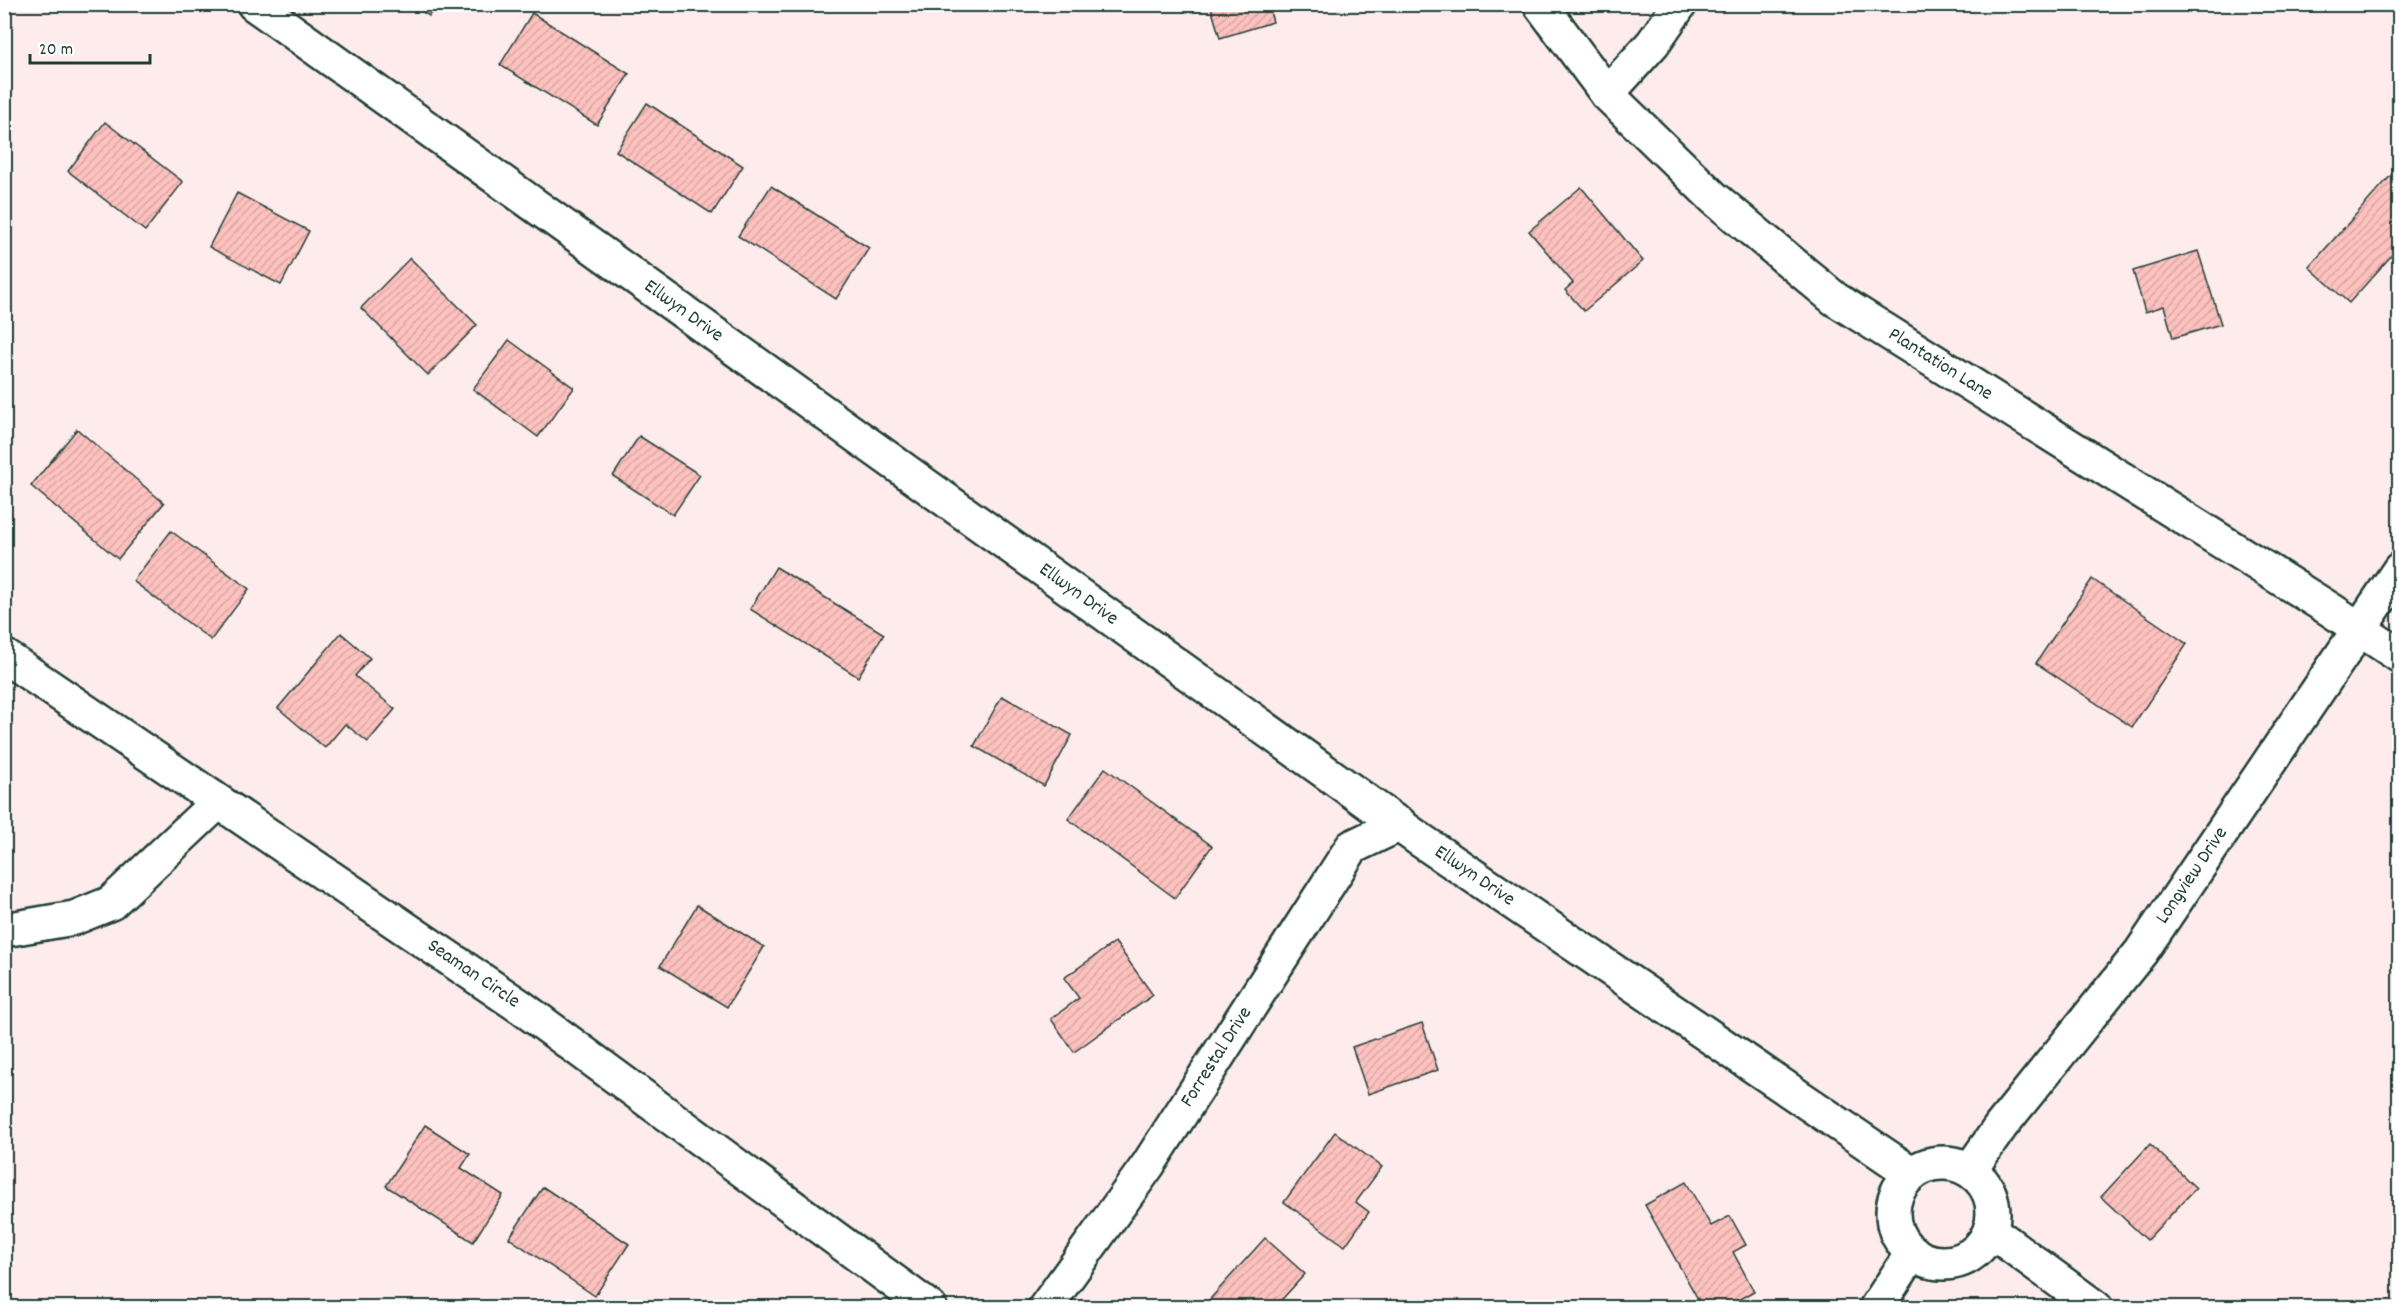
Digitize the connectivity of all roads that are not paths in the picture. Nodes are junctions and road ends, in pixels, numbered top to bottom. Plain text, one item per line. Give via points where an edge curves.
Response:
1 (254, 4) edge
2 (1540, 4) edge
3 (1680, 4) edge
4 (1607, 94) junction
5 (2400, 569) edge
6 (2361, 629) junction
7 (4, 656) edge
8 (2400, 656) edge
9 (218, 802) junction
10 (1400, 824) junction
11 (4, 930) edge
12 (1970, 1170) junction
13 (1911, 1173) junction
14 (1990, 1230) junction
15 (1913, 1252) junction
16 (930, 1308) edge
17 (1045, 1308) edge
18 (1876, 1308) edge
19 (2096, 1308) edge

1 - 10 street, Ellwyn Drive
2 - 4 street, Plantation Lane
3 - 4 street via 1653,43
4 - 6 street, Plantation Lane via 1714,198 1835,299
5 - 6 street, Longview Drive
6 - 8 street, Plantation Lane
6 - 12 street, Longview Drive via 2141,952
7 - 9 street, Seaman Circle
9 - 11 street via 111,903 74,918
9 - 16 street, Seaman Circle via 521,1007
10 - 13 street, Ellwyn Drive
10 - 17 street, Forrestal Drive via 1352,847 1148,1165
12 - 13 street via 1941,1162
12 - 14 street via 1984,1183 1991,1198 1994,1214
13 - 15 street via 1900,1187 1893,1220 1898,1235
14 - 15 street via 1970,1255 1955,1262 1938,1263
14 - 19 street
15 - 18 street

